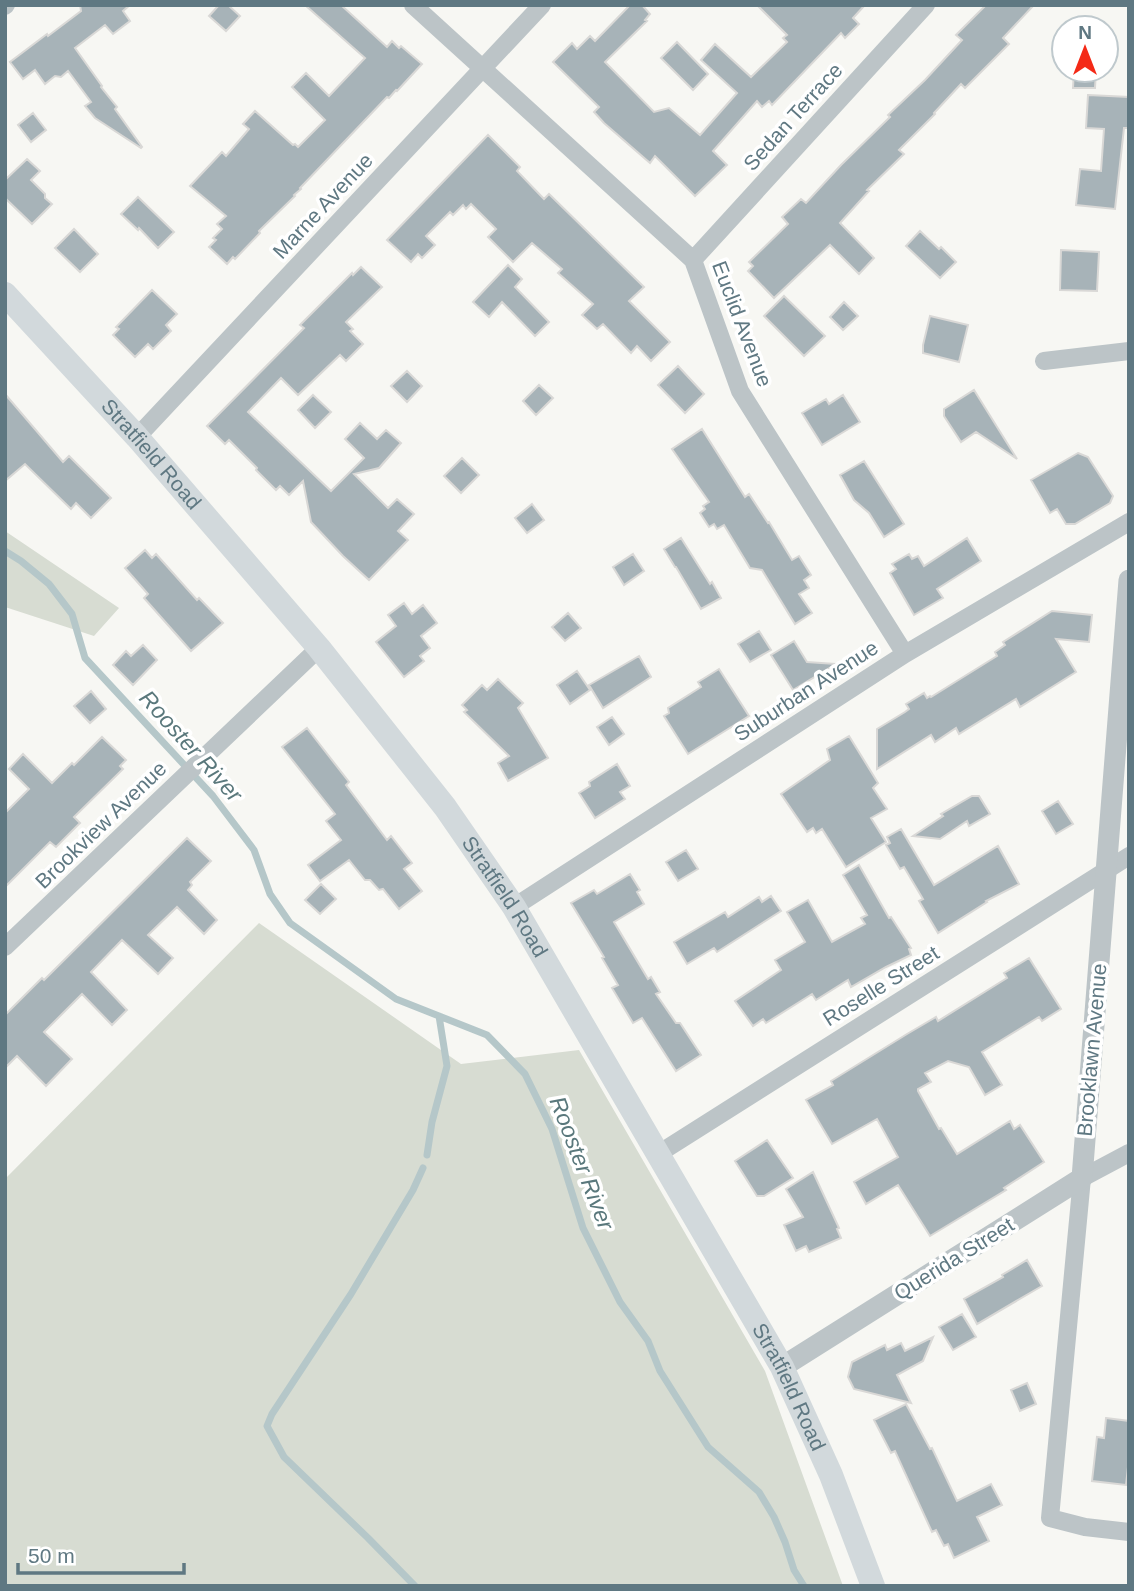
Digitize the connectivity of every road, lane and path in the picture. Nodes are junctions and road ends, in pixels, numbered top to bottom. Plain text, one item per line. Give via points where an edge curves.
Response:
1 (413, 5) edge
2 (542, 5) edge
3 (926, 5) edge
4 (482, 69) junction
5 (693, 260) junction
6 (5, 293) edge
7 (1129, 351) edge
8 (1044, 360) dead end
9 (137, 438) junction
10 (1129, 522) edge
11 (1129, 580) edge
12 (319, 648) junction
13 (905, 654) junction
14 (1129, 856) edge
15 (1106, 870) junction
16 (514, 907) junction
17 (5, 947) edge
18 (1129, 1153) edge
19 (658, 1154) junction
20 (1082, 1178) junction
21 (782, 1367) junction
22 (1129, 1532) edge
23 (873, 1583) edge

1 - 4 street, Euclid Avenue
2 - 4 street, Marne Avenue
3 - 5 street, Sedan Terrace
4 - 5 street, Euclid Avenue
4 - 9 street, Marne Avenue
5 - 13 street, Euclid Avenue via 740,391
6 - 9 main road, Stratfield Road
7 - 8 street
9 - 12 main road, Stratfield Road
10 - 13 street, Suburban Avenue
11 - 15 street, Brooklawn Avenue
12 - 16 main road, Stratfield Road via 445,807
12 - 17 street, Brookview Avenue
13 - 16 street, Suburban Avenue
14 - 15 street, Roselle Street
15 - 19 street, Roselle Street
15 - 20 street, Brooklawn Avenue
16 - 19 main road, Stratfield Road
18 - 20 street, Querida Street
19 - 21 main road, Stratfield Road
20 - 21 street, Querida Street
20 - 22 street, Brooklawn Avenue via 1050,1518
21 - 23 main road, Stratfield Road

